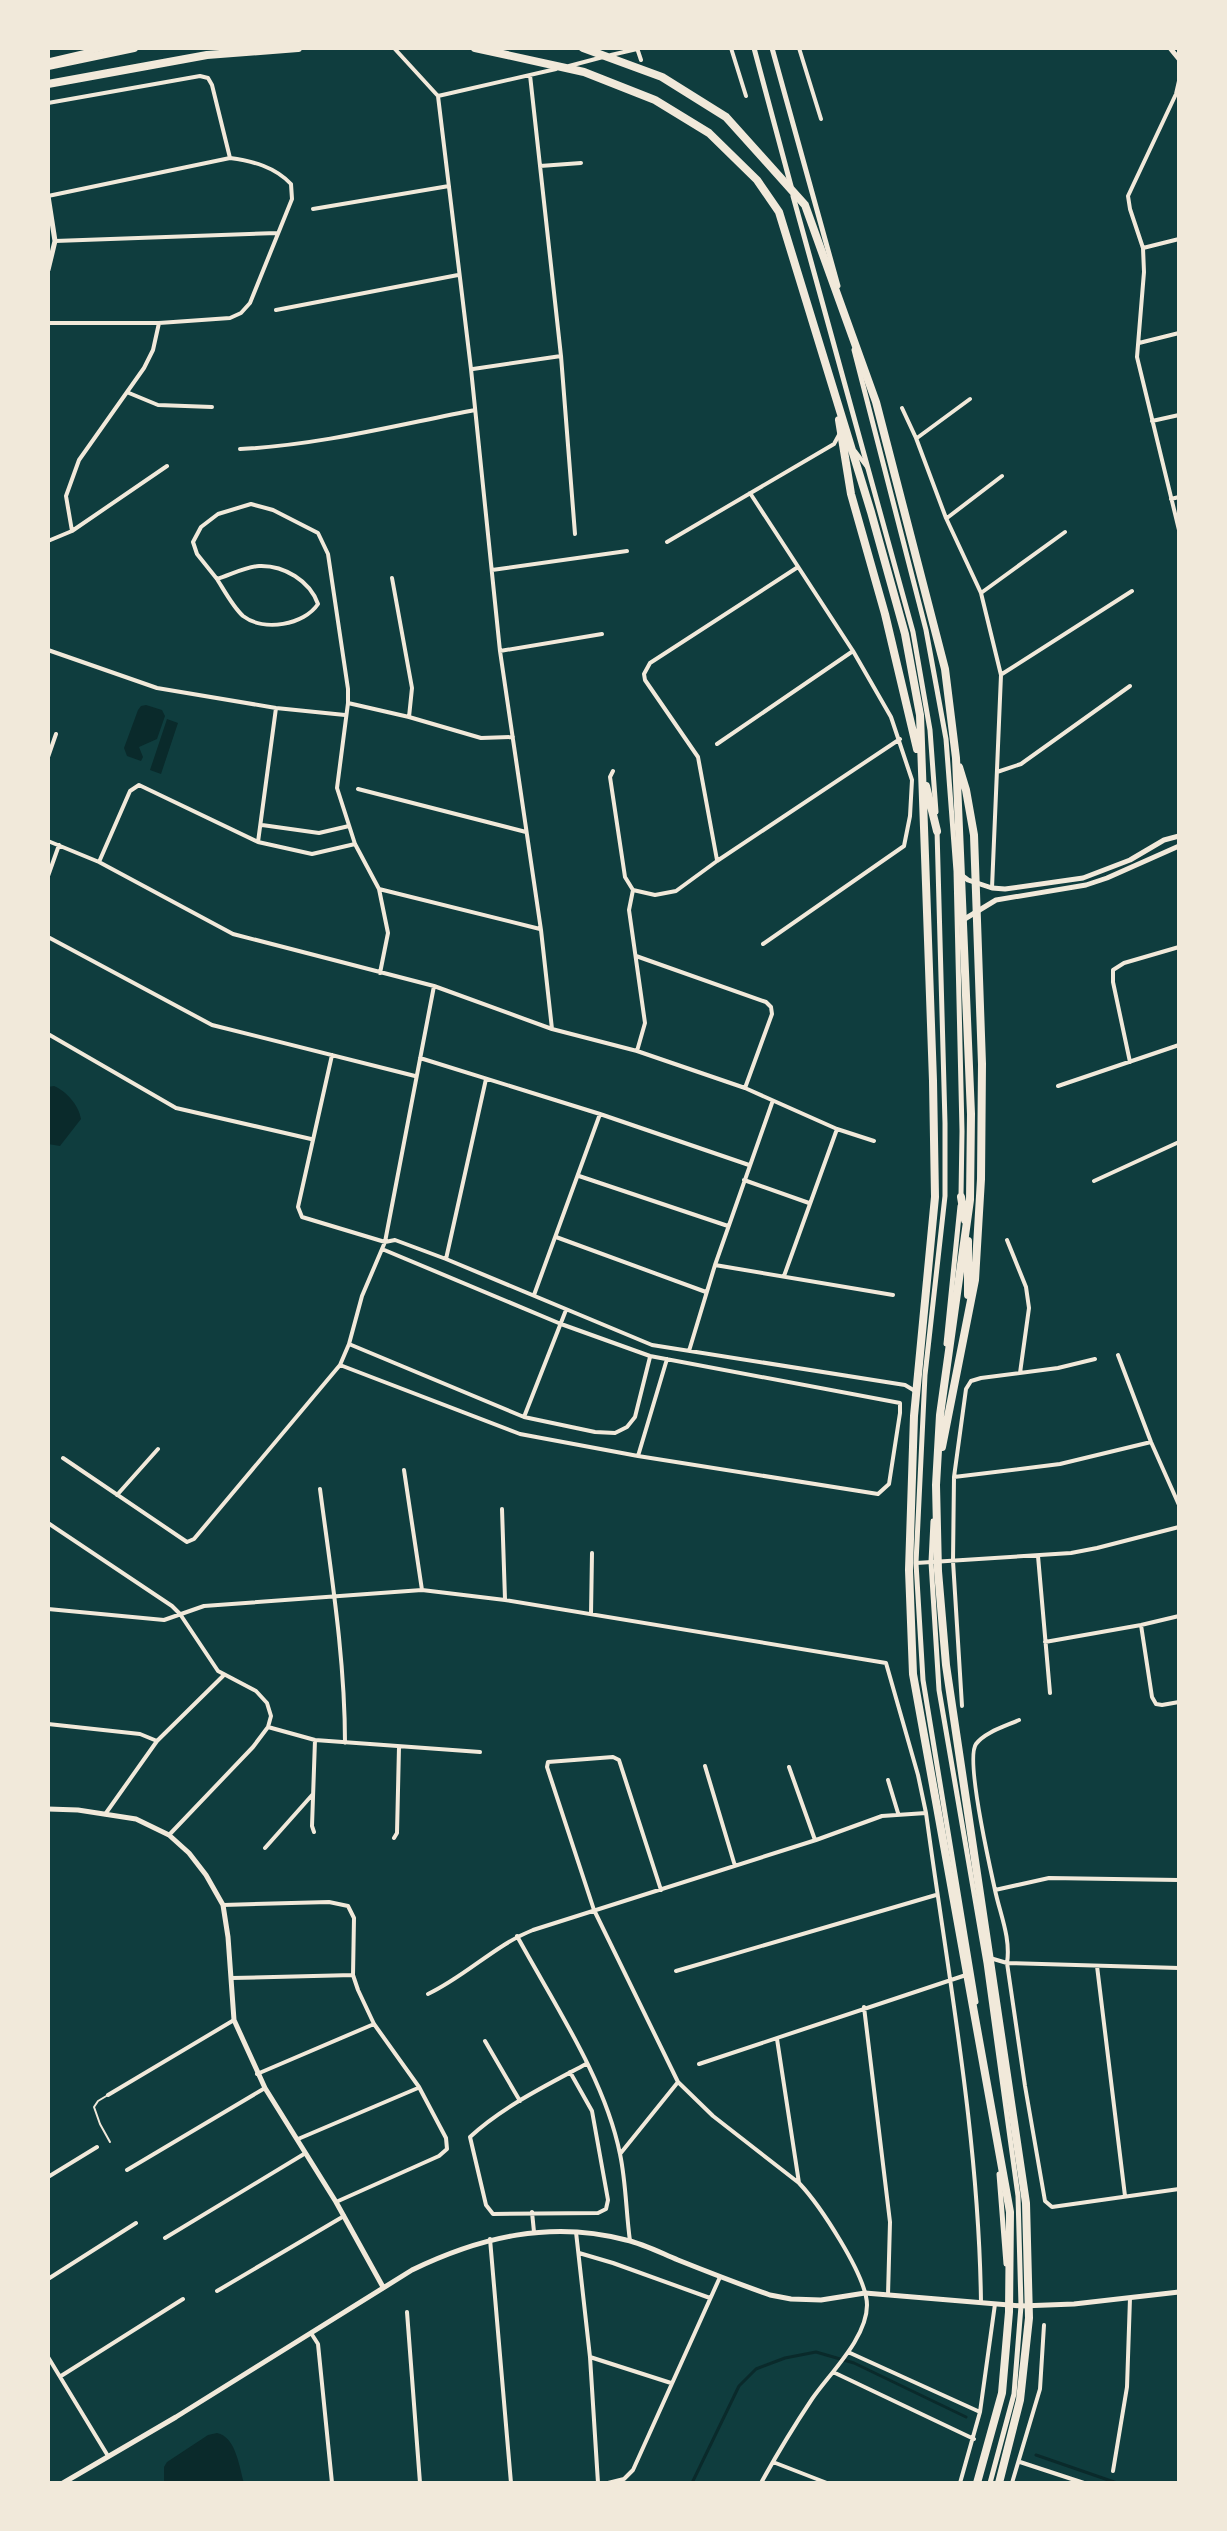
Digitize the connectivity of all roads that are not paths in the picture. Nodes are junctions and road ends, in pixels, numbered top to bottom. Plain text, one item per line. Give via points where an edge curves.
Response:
1 (104, 48) edge
2 (134, 48) edge
3 (298, 48) edge
4 (394, 48) edge
5 (475, 48) edge
6 (583, 48) edge
7 (637, 48) edge
8 (731, 48) edge
9 (754, 48) edge
10 (772, 48) edge
11 (799, 48) edge
12 (1170, 48) edge
13 (1179, 59) edge
14 (641, 60) dead end
15 (48, 64) edge
16 (530, 75) junction
17 (1179, 81) edge
18 (48, 84) edge
19 (438, 96) junction
20 (746, 96) dead end
21 (48, 103) edge
22 (821, 119) dead end
23 (230, 158) junction
24 (581, 163) dead end
25 (540, 166) junction
26 (449, 186) junction
27 (48, 196) edge
28 (313, 209) dead end
29 (277, 233) junction
30 (1179, 239) edge
31 (55, 241) junction
32 (1143, 248) junction
33 (48, 270) edge
34 (459, 274) junction
35 (276, 310) dead end
36 (48, 323) edge
37 (159, 323) junction
38 (1179, 333) edge
39 (1139, 343) junction
40 (561, 356) junction
41 (471, 369) junction
42 (128, 392) junction
43 (835, 392) junction
44 (849, 396) junction
45 (970, 399) dead end
46 (212, 407) dead end
47 (902, 408) dead end
48 (475, 410) junction
49 (1179, 415) edge
50 (1152, 421) junction
51 (916, 438) junction
52 (834, 444) junction
53 (240, 449) dead end
54 (167, 466) dead end
55 (868, 468) junction
56 (1002, 476) dead end
57 (750, 493) junction
58 (1179, 497) edge
59 (1171, 499) junction
60 (946, 518) junction
61 (1179, 530) edge
62 (72, 531) junction
63 (1065, 532) dead end
64 (575, 534) dead end
65 (48, 541) edge
66 (667, 542) dead end
67 (627, 551) dead end
68 (798, 567) junction
69 (492, 570) junction
70 (392, 578) dead end
71 (217, 579) junction
72 (1132, 591) dead end
73 (981, 593) junction
74 (602, 634) dead end
75 (48, 650) edge
76 (500, 651) junction
77 (853, 651) junction
78 (1001, 675) junction
79 (1130, 686) dead end
80 (348, 703) junction
81 (276, 708) junction
82 (346, 715) junction
83 (409, 717) junction
84 (56, 734) dead end
85 (513, 737) junction
86 (900, 739) junction
87 (717, 744) dead end
88 (48, 757) edge
89 (956, 758) junction
90 (613, 771) dead end
91 (997, 772) junction
92 (358, 789) dead end
93 (262, 825) junction
94 (349, 826) junction
95 (937, 831) junction
96 (526, 832) junction
97 (1179, 836) edge
98 (48, 841) edge
99 (258, 842) junction
100 (355, 844) junction
101 (59, 845) junction
102 (1179, 846) edge
103 (717, 861) junction
104 (99, 862) junction
105 (956, 871) junction
106 (48, 876) edge
107 (992, 888) junction
108 (379, 889) junction
109 (633, 890) junction
110 (957, 924) junction
111 (541, 930) junction
112 (48, 937) edge
113 (763, 944) dead end
114 (1179, 947) edge
115 (636, 956) junction
116 (380, 973) junction
117 (434, 986) junction
118 (552, 1029) junction
119 (48, 1034) edge
120 (1178, 1048) edge
121 (637, 1051) junction
122 (332, 1055) junction
123 (419, 1058) junction
124 (1130, 1062) junction
125 (415, 1076) junction
126 (486, 1079) junction
127 (1058, 1086) dead end
128 (745, 1088) junction
129 (772, 1102) junction
130 (600, 1114) junction
131 (837, 1129) junction
132 (311, 1139) junction
133 (874, 1141) dead end
134 (1179, 1142) edge
135 (749, 1165) junction
136 (578, 1176) junction
137 (744, 1180) junction
138 (1094, 1181) dead end
139 (961, 1197) junction
140 (810, 1204) junction
141 (728, 1226) junction
142 (556, 1237) junction
143 (1007, 1240) dead end
144 (385, 1242) junction
145 (382, 1249) junction
146 (446, 1259) junction
147 (715, 1265) junction
148 (784, 1276) junction
149 (706, 1292) junction
150 (534, 1295) junction
151 (893, 1295) dead end
152 (566, 1310) junction
153 (561, 1324) junction
154 (966, 1326) junction
155 (349, 1344) junction
156 (689, 1351) junction
157 (1118, 1355) dead end
158 (650, 1356) junction
159 (667, 1359) junction
160 (1095, 1359) dead end
161 (340, 1365) junction
162 (1020, 1374) junction
163 (925, 1375) junction
164 (905, 1385) junction
165 (924, 1402) junction
166 (524, 1417) junction
167 (1151, 1442) junction
168 (158, 1449) dead end
169 (638, 1456) junction
170 (63, 1458) dead end
171 (404, 1470) dead end
172 (954, 1477) junction
173 (935, 1484) junction
174 (320, 1489) dead end
175 (116, 1495) junction
176 (1179, 1505) edge
177 (502, 1509) dead end
178 (48, 1523) edge
179 (1179, 1527) edge
180 (592, 1553) dead end
181 (1038, 1556) junction
182 (953, 1561) junction
183 (931, 1562) junction
184 (916, 1563) junction
185 (422, 1590) junction
186 (334, 1596) junction
187 (505, 1600) junction
188 (48, 1609) edge
189 (180, 1614) junction
190 (591, 1614) junction
191 (1179, 1616) edge
192 (1141, 1625) junction
193 (1045, 1642) junction
194 (224, 1675) junction
195 (1050, 1693) dead end
196 (1179, 1702) edge
197 (962, 1706) dead end
198 (1019, 1720) dead end
199 (48, 1724) edge
200 (268, 1727) junction
201 (315, 1740) junction
202 (157, 1741) junction
203 (345, 1743) junction
204 (399, 1747) junction
205 (480, 1752) dead end
206 (705, 1766) dead end
207 (789, 1767) dead end
208 (888, 1780) dead end
209 (313, 1794) junction
210 (48, 1809) edge
211 (106, 1813) junction
212 (898, 1813) junction
213 (926, 1813) junction
214 (314, 1832) dead end
215 (169, 1835) junction
216 (394, 1838) dead end
217 (816, 1840) junction
218 (265, 1848) dead end
219 (735, 1866) junction
220 (1179, 1880) edge
221 (661, 1890) junction
222 (995, 1890) junction
223 (936, 1895) junction
224 (223, 1905) junction
225 (594, 1910) junction
226 (517, 1936) junction
227 (984, 1951) junction
228 (1007, 1963) junction
229 (1097, 1966) junction
230 (1179, 1968) edge
231 (676, 1971) dead end
232 (972, 1973) junction
233 (353, 1975) junction
234 (988, 1975) junction
235 (231, 1978) junction
236 (949, 1979) junction
237 (428, 1994) dead end
238 (864, 2007) junction
239 (234, 2020) junction
240 (374, 2024) junction
241 (777, 2039) junction
242 (485, 2041) dead end
243 (586, 2064) junction
244 (699, 2064) dead end
245 (570, 2072) junction
246 (257, 2074) junction
247 (678, 2082) junction
248 (419, 2087) junction
249 (265, 2088) junction
250 (108, 2095) joint
251 (520, 2101) junction
252 (296, 2140) junction
253 (110, 2142) dead end
254 (97, 2147) dead end
255 (304, 2154) junction
256 (620, 2154) junction
257 (127, 2170) dead end
258 (48, 2177) edge
259 (799, 2183) junction
260 (1179, 2189) edge
261 (1125, 2196) junction
262 (336, 2202) junction
263 (532, 2212) junction
264 (344, 2216) junction
265 (136, 2223) dead end
266 (534, 2232) junction
267 (576, 2232) junction
268 (165, 2238) dead end
269 (490, 2239) junction
270 (630, 2241) junction
271 (579, 2253) junction
272 (720, 2277) junction
273 (48, 2279) edge
274 (383, 2287) junction
275 (217, 2291) dead end
276 (1179, 2292) edge
277 (865, 2293) junction
278 (888, 2295) junction
279 (1130, 2296) junction
280 (710, 2298) junction
281 (183, 2299) dead end
282 (981, 2303) junction
283 (995, 2304) junction
284 (1008, 2305) junction
285 (1021, 2306) junction
286 (407, 2312) dead end
287 (1044, 2325) dead end
288 (311, 2333) junction
289 (847, 2354) junction
290 (48, 2357) edge
291 (590, 2357) junction
292 (835, 2369) junction
293 (61, 2376) junction
294 (671, 2383) junction
295 (980, 2412) junction
296 (974, 2439) junction
297 (108, 2456) junction
298 (773, 2462) junction
299 (1020, 2462) junction
300 (1113, 2471) dead end
301 (63, 2483) edge
302 (332, 2483) edge
303 (420, 2483) edge
304 (511, 2483) edge
305 (598, 2483) edge
306 (608, 2483) edge
307 (761, 2483) edge
308 (827, 2483) edge
309 (960, 2483) edge
310 (977, 2483) edge
311 (990, 2483) edge
312 (999, 2483) edge
313 (1012, 2483) edge
314 (1084, 2483) edge

1 - 15 street
2 - 15 highway
3 - 18 highway via 207,55
4 - 19 street
5 - 43 highway via 584,72 655,100 709,133 757,180 779,212
6 - 89 highway via 662,77 726,117 805,205 876,402 945,669
7 - 14 street
7 - 16 street
8 - 20 street
9 - 44 street
10 - 105 street via 926,630 946,739
11 - 22 street
12 - 13 street
16 - 19 street
16 - 25 street
17 - 32 street via 1128,196
19 - 26 street
21 - 23 street via 208,78
23 - 27 street
23 - 29 street via 268,168 291,184 292,199
24 - 25 street
25 - 40 street
26 - 28 street
26 - 34 street
27 - 31 street
29 - 31 street
29 - 37 street via 250,303 241,313
30 - 32 street
31 - 33 street
32 - 39 street
34 - 35 street
34 - 41 street
36 - 37 street
37 - 42 street via 153,350
38 - 39 street
39 - 50 street via 1137,357
40 - 41 street
40 - 64 street
41 - 48 street
42 - 46 street via 158,405
42 - 62 street via 79,460 66,496
43 - 95 highway via 851,494
43 - 310 highway via 905,634 920,715 935,1197 914,1416 909,1570 913,1674 1010,2212 1002,2393
44 - 52 street
44 - 55 street
45 - 51 street
47 - 51 street
48 - 53 street via 327,441
48 - 69 street
49 - 50 street
50 - 59 street
51 - 60 street
52 - 55 street via 856,451
52 - 57 street
54 - 62 street
55 - 95 street via 913,632 930,730
56 - 60 street
57 - 66 street
57 - 68 street
58 - 59 street
59 - 61 street
60 - 73 street
62 - 65 street
63 - 73 street
67 - 69 street
68 - 77 street
68 - 103 street via 650,663 644,674 698,757
69 - 76 street
70 - 83 street via 412,688
71 - 71 street via 258,566 281,569 314,591 318,604 313,612 284,624 258,623 242,615
71 - 80 street via 193,542 201,527 218,514 251,504 318,533 328,554
72 - 78 street
73 - 78 street
74 - 76 street
75 - 81 street via 157,688
76 - 85 street
77 - 86 street
77 - 87 street
78 - 91 street
79 - 91 street via 1021,764
80 - 82 street
80 - 83 street
81 - 82 street
81 - 93 street
82 - 94 street via 337,788
83 - 85 street via 481,738
84 - 88 street
85 - 96 street
86 - 103 street
86 - 113 street via 912,780 904,846
89 - 154 highway via 974,835 982,1064 975,1280
89 - 312 highway via 970,1200 940,1415 938,1571 946,1665 1026,2203 1029,2318 1020,2400
90 - 109 street via 625,877
91 - 107 street
92 - 96 street
93 - 94 street via 319,833
93 - 99 street
94 - 100 street
95 - 163 street via 945,1196
96 - 111 street
97 - 107 street via 1083,878
98 - 101 street
99 - 100 street via 312,854
99 - 104 street via 143,786 132,787
100 - 108 street
101 - 104 street
101 - 106 street
102 - 110 street via 1086,885 996,900
103 - 109 street via 676,891 655,895
104 - 116 street via 233,934
105 - 107 street
105 - 110 street
108 - 111 street
108 - 116 street via 388,933
109 - 115 street via 629,910
110 - 139 street
111 - 118 street
112 - 122 street via 212,1025
114 - 124 street via 1113,970
115 - 121 street via 645,1023
115 - 128 street via 771,1007
116 - 117 street
117 - 118 street
117 - 123 street
118 - 121 street
119 - 132 street via 176,1108
120 - 124 street
121 - 128 street
122 - 125 street
122 - 132 street
123 - 125 street
123 - 126 street
124 - 127 street
125 - 144 street
126 - 130 street
126 - 146 street
128 - 129 street
129 - 131 street
129 - 135 street
130 - 135 street
130 - 136 street
131 - 133 street
131 - 140 street
132 - 144 street via 298,1213
134 - 138 street
135 - 137 street
136 - 141 street
136 - 142 street
137 - 140 street
137 - 141 street
139 - 154 highway via 969,1256
139 - 173 street
140 - 148 street
141 - 147 street
142 - 149 street
142 - 150 street
143 - 162 street via 1029,1308
144 - 145 street
144 - 146 street via 395,1240
145 - 153 street
145 - 155 street
146 - 150 street
147 - 148 street
147 - 149 street
148 - 151 street
149 - 156 street
150 - 152 street
152 - 153 street
152 - 156 street via 652,1345
153 - 158 street
153 - 166 street
154 - 173 highway
155 - 161 street
155 - 166 street
156 - 164 street
157 - 167 street
158 - 159 street
158 - 166 street via 635,1417 615,1433
159 - 169 street
159 - 169 street via 900,1403 889,1484 878,1494
160 - 162 street
161 - 169 street via 520,1434
161 - 175 street via 194,1539 187,1542
162 - 172 street via 971,1381
163 - 164 street
163 - 165 street
164 - 165 street
165 - 184 street
167 - 172 street via 1060,1464
167 - 176 street
168 - 175 street
170 - 175 street
171 - 185 street
172 - 182 street
173 - 183 street
174 - 186 street
177 - 187 street
178 - 189 street
179 - 181 street via 1097,1548
180 - 190 street
181 - 182 street
181 - 193 street
182 - 183 street
182 - 197 street
183 - 184 street
183 - 227 street via 939,1690
184 - 232 street via 923,1680
185 - 186 street
185 - 187 street
186 - 189 street via 204,1606
186 - 203 street
187 - 190 street
188 - 189 street via 155,1620
189 - 194 street
190 - 213 street via 886,1663
191 - 192 street
192 - 193 street
192 - 196 street via 1152,1697 1156,1704
193 - 195 street
194 - 200 street via 262,1696 270,1709
194 - 202 street
198 - 222 street via 980,1740 972,1752
199 - 202 street via 140,1734
200 - 201 street
200 - 215 street
201 - 203 street
201 - 209 street
202 - 211 street
203 - 204 street
204 - 205 street
204 - 216 street
206 - 219 street
207 - 217 street
208 - 212 street
209 - 214 street
209 - 218 street
210 - 211 street
211 - 215 street via 136,1819
212 - 213 street
212 - 217 street
213 - 223 street
215 - 224 street via 206,1875
217 - 219 street
219 - 221 street
220 - 222 street via 1049,1878
221 - 225 street
221 - 225 street via 619,1760 553,1760 547,1767
222 - 228 street via 1009,1945
223 - 231 street
223 - 236 street
224 - 233 street via 348,1906 354,1918
224 - 235 street
225 - 226 street
225 - 247 street
226 - 237 street
226 - 243 street
227 - 228 street
227 - 234 street
228 - 229 street
228 - 234 street
228 - 261 street via 1048,2205
229 - 230 street
229 - 261 street
232 - 236 street
232 - 284 street via 1001,2184
233 - 235 street
233 - 240 street
234 - 285 street via 1018,2196
235 - 239 street
236 - 238 street
236 - 282 street via 974,2169
238 - 241 street
238 - 278 street via 890,2222
239 - 246 street
239 - 250 street
240 - 246 street
240 - 248 street
241 - 244 street
241 - 259 street
242 - 251 street
243 - 245 street
243 - 256 street
245 - 251 street
245 - 263 street via 592,2111 606,2209
246 - 249 street
247 - 256 street
247 - 259 street
248 - 252 street
248 - 262 street via 447,2149
249 - 252 street
249 - 257 street
250 - 253 lane via 94,2107
251 - 263 street via 470,2137 488,2210
252 - 255 street
254 - 258 street
255 - 262 street
255 - 268 street
256 - 270 street
259 - 277 street via 844,2248
260 - 261 street
262 - 264 street
263 - 266 street
264 - 274 street
264 - 275 street
265 - 273 street
266 - 267 street
266 - 269 street
267 - 270 street
267 - 271 street
269 - 274 street via 450,2252
269 - 304 street
270 - 272 street
271 - 280 street
271 - 291 street
272 - 277 street via 791,2299
272 - 280 street
274 - 288 street
276 - 279 street
277 - 278 street
277 - 289 street via 867,2307
278 - 282 street
279 - 285 street
279 - 300 street via 1127,2387
280 - 294 street
281 - 293 street
282 - 283 street
283 - 284 street
283 - 295 street
284 - 285 street
284 - 310 street via 1003,2384
285 - 311 street via 1014,2394
286 - 303 street
287 - 299 street via 1040,2389
288 - 297 street
288 - 302 street via 318,2344
289 - 292 street
289 - 295 street
290 - 293 street
291 - 294 street
291 - 305 street
292 - 296 street
292 - 298 street
293 - 297 street
294 - 306 street via 633,2470
295 - 296 street
296 - 309 street
297 - 301 street
298 - 307 street
298 - 308 street
299 - 313 street
299 - 314 street

